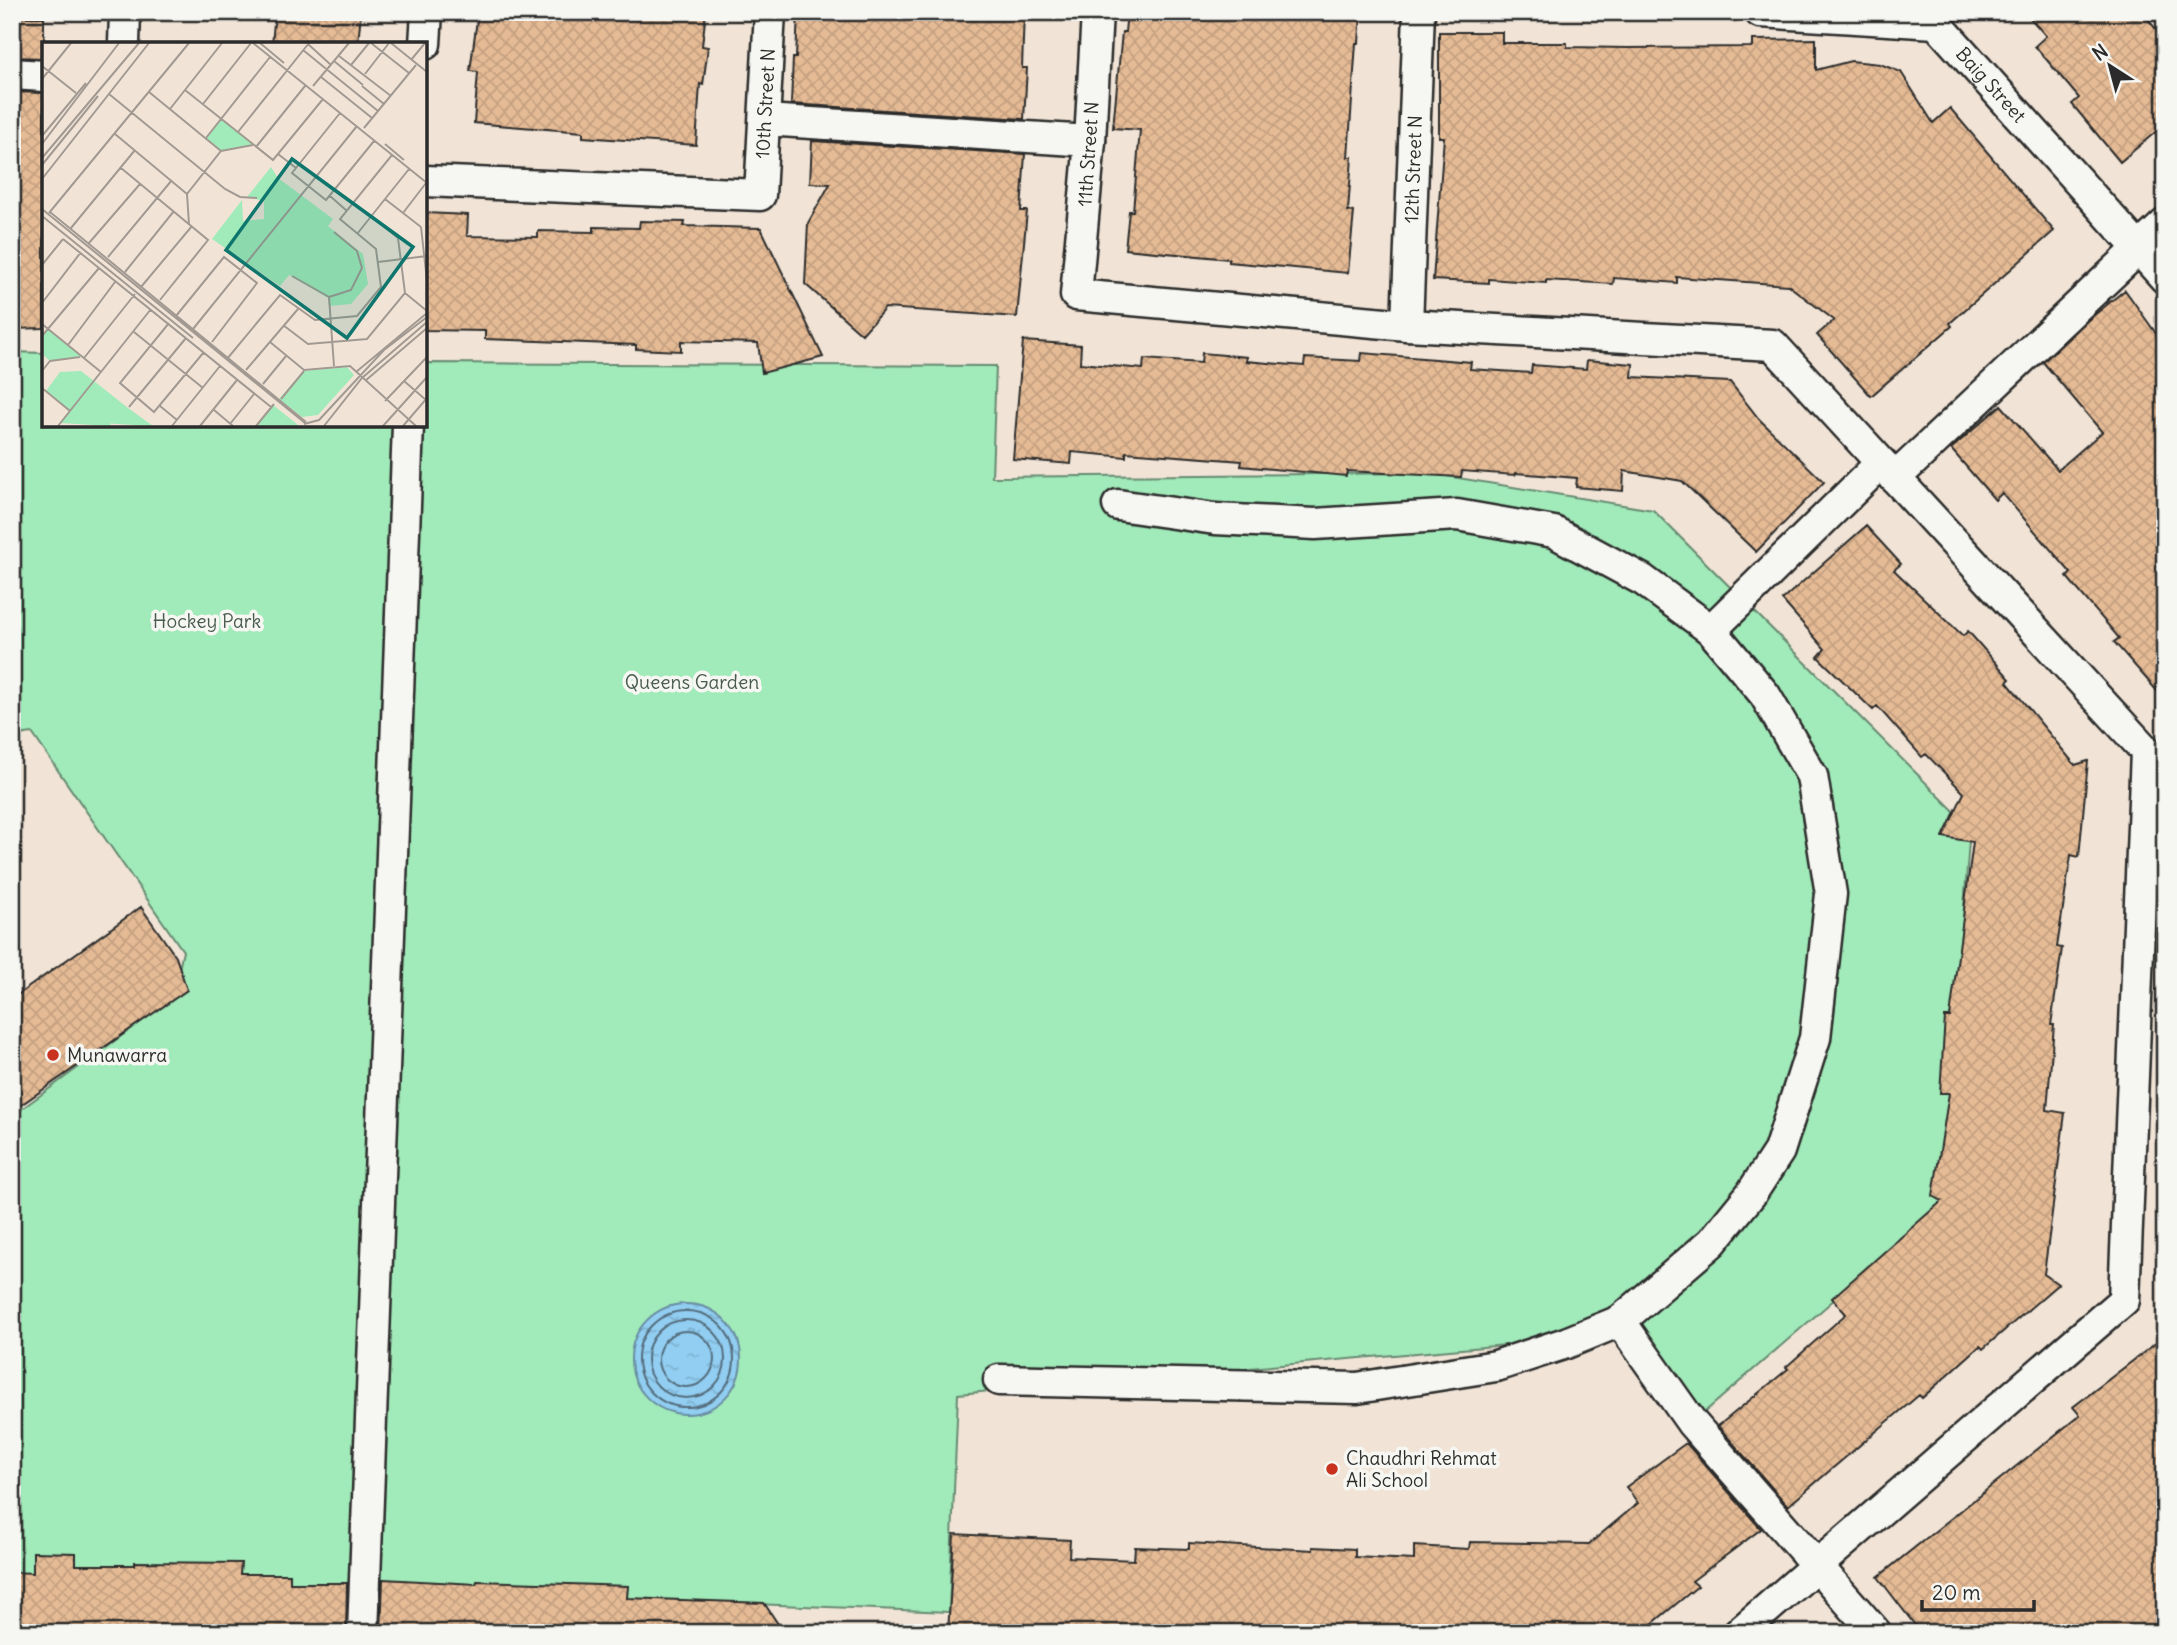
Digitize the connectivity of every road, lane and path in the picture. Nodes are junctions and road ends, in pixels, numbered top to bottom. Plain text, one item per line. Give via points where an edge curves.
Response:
1 (125, 12) edge
2 (427, 12) edge
3 (770, 12) edge
4 (1097, 12) edge
5 (1419, 12) edge
6 (1760, 12) edge
7 (124, 42) edge
8 (425, 42) edge
9 (12, 74) edge
10 (42, 76) edge
11 (765, 120) junction
12 (1090, 141) junction
13 (427, 181) edge
14 (2165, 224) edge
15 (2138, 249) junction
16 (2165, 278) edge
17 (1407, 326) junction
18 (408, 427) edge
19 (1888, 471) junction
20 (1118, 505) dead end
21 (1711, 630) junction
22 (1620, 1321) junction
23 (999, 1380) dead end
24 (1817, 1564) junction
25 (363, 1633) edge
26 (1739, 1633) edge
27 (1876, 1633) edge

1 - 7 street
2 - 8 street
3 - 11 street, 10th Street N
4 - 12 street, 11th Street N
5 - 17 street, 12th Street N
6 - 15 street, Baig Street via 1936,23
9 - 10 street
11 - 12 street
11 - 13 street, 10th Street N via 760,195
12 - 17 street, 11th Street N via 1076,295
14 - 15 street
15 - 16 street, Baig Street
15 - 19 street
17 - 19 street via 1773,345
18 - 25 street
19 - 21 street
19 - 24 street via 2146,751 2124,1300
20 - 21 street via 1215,519 1315,524 1457,515 1553,532 1643,580
21 - 22 street via 1765,695 1812,776 1830,894 1815,1038 1779,1150 1751,1194 1712,1242
22 - 23 street via 1496,1366 1357,1388
22 - 24 street via 1692,1423
24 - 26 street
24 - 27 street

